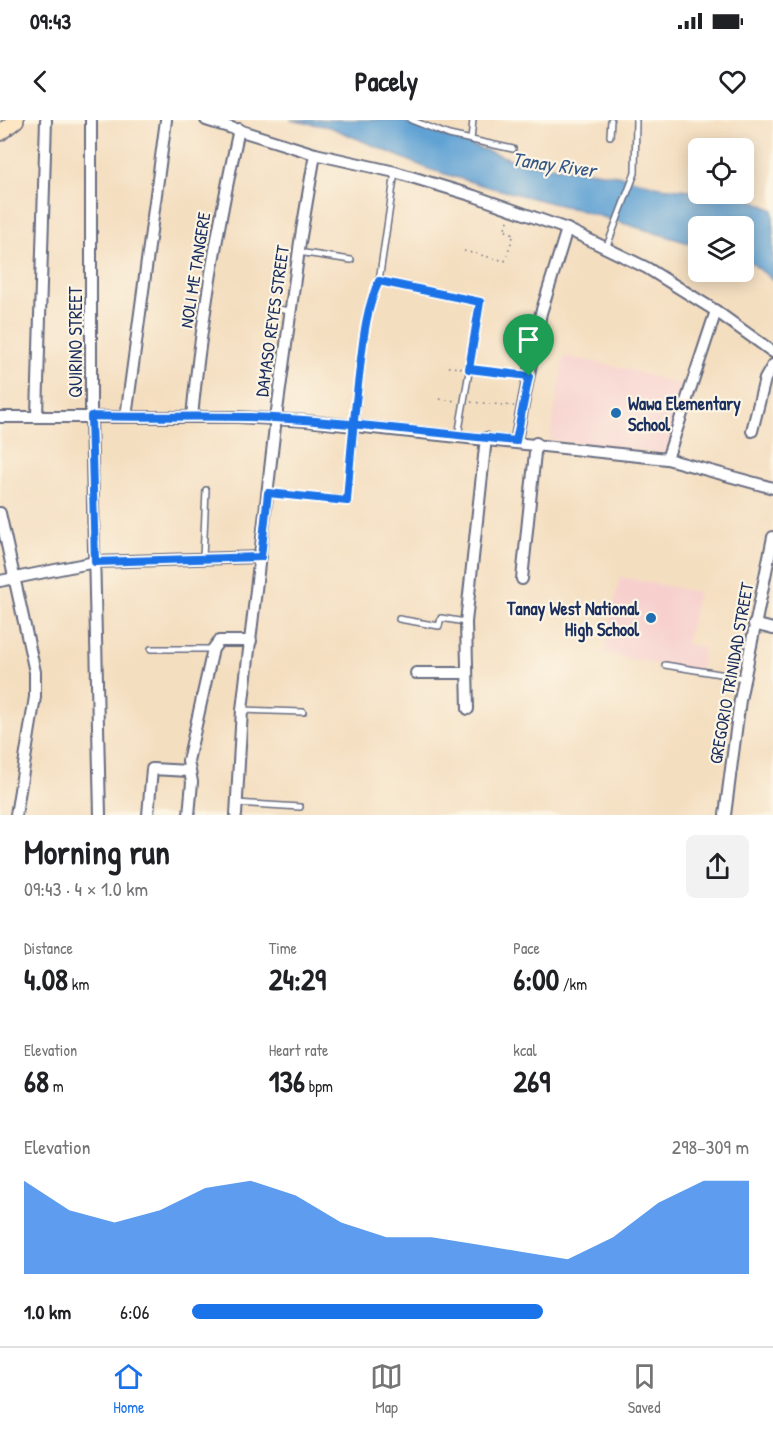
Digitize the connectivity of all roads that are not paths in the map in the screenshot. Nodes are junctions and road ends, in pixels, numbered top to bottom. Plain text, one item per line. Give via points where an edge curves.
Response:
1 (16, 120) edge
2 (46, 120) edge
3 (91, 120) edge
4 (166, 120) edge
5 (206, 120) edge
6 (411, 120) edge
7 (473, 120) edge
8 (610, 120) edge
9 (636, 120) edge
10 (239, 129) junction
11 (0, 133) edge
12 (610, 136) dead end
13 (471, 140) junction
14 (513, 149) dead end
15 (315, 154) junction
16 (395, 172) junction
17 (567, 229) junction
18 (607, 246) junction
19 (298, 252) junction
20 (351, 260) dead end
21 (379, 281) junction
22 (272, 308) dead end
23 (290, 311) junction
24 (716, 311) junction
25 (773, 352) edge
26 (773, 365) edge
27 (37, 415) junction
28 (91, 416) junction
29 (0, 417) edge
30 (126, 417) junction
31 (192, 417) junction
32 (276, 418) junction
33 (352, 426) junction
34 (752, 431) dead end
35 (458, 436) junction
36 (486, 438) junction
37 (516, 441) junction
38 (537, 443) junction
39 (667, 459) junction
40 (773, 488) edge
41 (207, 490) dead end
42 (268, 493) junction
43 (0, 513) edge
44 (773, 543) edge
45 (261, 557) junction
46 (203, 558) junction
47 (95, 562) junction
48 (15, 578) junction
49 (522, 579) dead end
50 (0, 581) edge
51 (399, 619) dead end
52 (466, 622) junction
53 (754, 624) junction
54 (773, 629) edge
55 (251, 641) junction
56 (151, 649) dead end
57 (213, 649) junction
58 (665, 665) dead end
59 (416, 673) dead end
60 (466, 673) junction
61 (744, 678) junction
62 (468, 709) dead end
63 (242, 710) junction
64 (303, 712) dead end
65 (189, 771) junction
66 (300, 807) dead end
67 (236, 809) edge
68 (16, 815) edge
69 (100, 815) edge
70 (148, 815) edge
71 (189, 815) edge
72 (726, 815) edge

1 - 11 main road
2 - 27 street
3 - 28 street, QUIRINO STREET
4 - 30 street
5 - 10 street
6 - 13 lane
7 - 13 lane
8 - 12 lane
9 - 18 lane via 635,173
10 - 15 street
10 - 31 street, NOLI ME TANGERE via 217,226
13 - 14 lane
15 - 16 street
15 - 19 street, DAMASO REYES STREET
16 - 17 street
16 - 21 lane
17 - 18 street
17 - 37 street via 541,313
18 - 24 street
19 - 20 lane
19 - 23 street, DAMASO REYES STREET
21 - 33 lane via 370,302
21 - 35 lane via 480,302
22 - 23 lane
23 - 32 street, DAMASO REYES STREET
24 - 25 street
24 - 39 street
26 - 34 street via 765,379
27 - 28 street
27 - 29 street
28 - 30 street
28 - 47 street, QUIRINO STREET
30 - 31 street
31 - 32 street
32 - 33 street
32 - 42 street, DAMASO REYES STREET
33 - 35 street
33 - 42 lane via 347,501
35 - 36 street
36 - 37 street
36 - 52 street
37 - 38 street
38 - 39 street
38 - 49 street
39 - 40 street
41 - 46 lane
42 - 45 street, DAMASO REYES STREET
43 - 48 street
44 - 53 street, GREGORIO TRINIDAD STREET
45 - 46 street
45 - 55 street, DAMASO REYES STREET
46 - 47 street
47 - 48 street
47 - 69 street, QUIRINO STREET
48 - 50 street
48 - 68 street via 35,672
51 - 52 lane via 439,626 441,618
52 - 60 street
53 - 54 street
53 - 61 street, GREGORIO TRINIDAD STREET
55 - 57 street via 219,641
55 - 63 street, DAMASO REYES STREET
56 - 57 lane
57 - 65 street
58 - 61 lane
59 - 60 street
60 - 62 street
61 - 72 street, GREGORIO TRINIDAD STREET
63 - 64 lane
63 - 67 street, DAMASO REYES STREET
65 - 70 street via 152,769
65 - 71 street
66 - 67 lane

